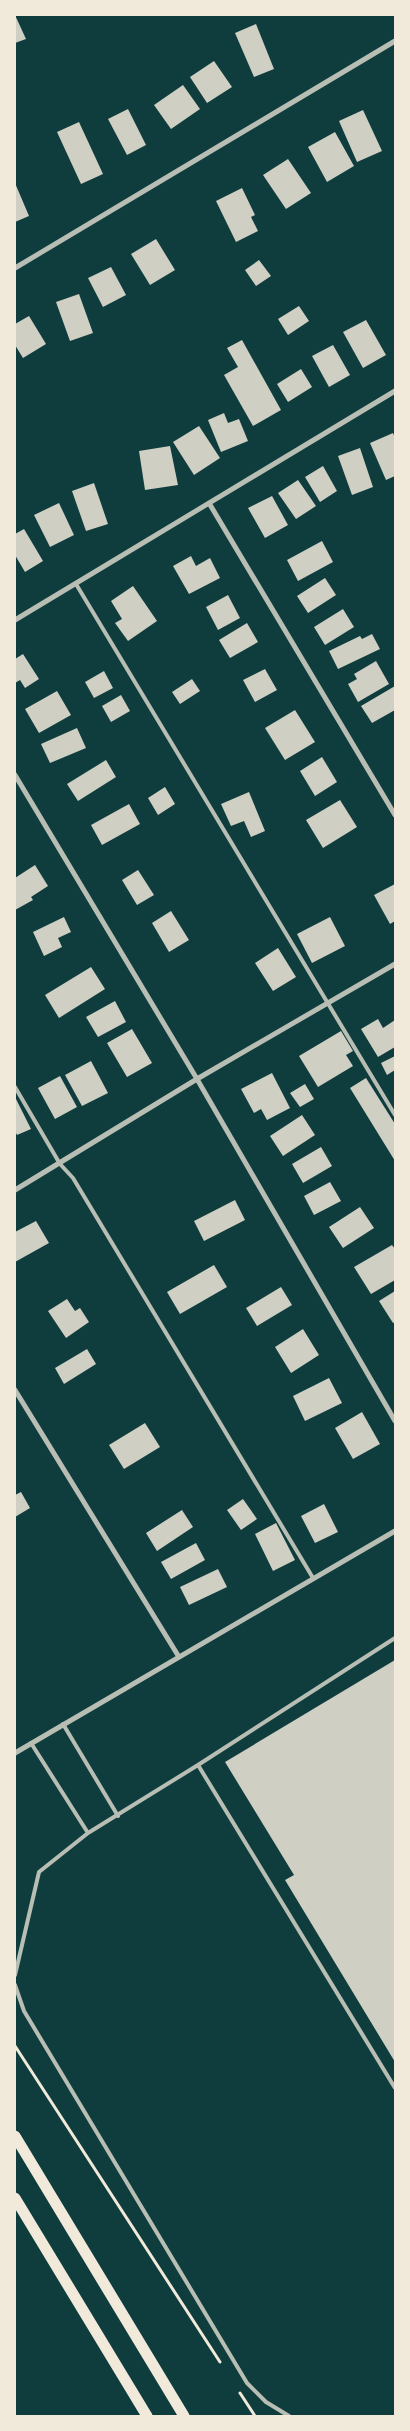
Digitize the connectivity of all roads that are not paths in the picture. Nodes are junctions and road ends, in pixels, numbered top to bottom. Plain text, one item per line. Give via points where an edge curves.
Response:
1 (395, 41) edge
2 (15, 268) edge
3 (395, 391) edge
4 (209, 503) junction
5 (76, 584) junction
6 (15, 620) edge
7 (15, 775) edge
8 (395, 815) edge
9 (395, 964) edge
10 (327, 1003) junction
11 (197, 1079) junction
12 (15, 1086) edge
13 (395, 1115) edge
14 (60, 1164) junction
15 (15, 1190) edge
16 (15, 1390) edge
17 (395, 1421) edge
18 (395, 1531) edge
19 (313, 1578) junction
20 (395, 1638) edge
21 (178, 1657) junction
22 (64, 1724) junction
23 (31, 1742) junction
24 (15, 1753) edge
25 (198, 1765) junction
26 (118, 1816) junction
27 (88, 1833) junction
28 (15, 1975) edge
29 (15, 1985) edge
30 (395, 2088) edge
31 (15, 2136) edge
32 (15, 2198) edge
33 (147, 2416) edge
34 (184, 2416) edge
35 (289, 2416) edge

1 - 2 street
3 - 4 street
4 - 5 street
4 - 8 street
5 - 6 street
5 - 10 lane
7 - 11 street
9 - 10 street
10 - 11 street
10 - 13 lane
11 - 14 street
11 - 17 street
12 - 14 lane
14 - 15 street
14 - 19 lane via 73,1178
16 - 21 street
18 - 19 street
19 - 21 street
20 - 25 lane
21 - 22 street
22 - 23 street
22 - 26 lane
23 - 24 street
23 - 27 lane
25 - 26 lane
25 - 30 lane
26 - 27 lane
27 - 28 lane via 39,1872
29 - 35 lane via 24,2011 247,2383 266,2402
31 - 34 main road
32 - 33 main road

